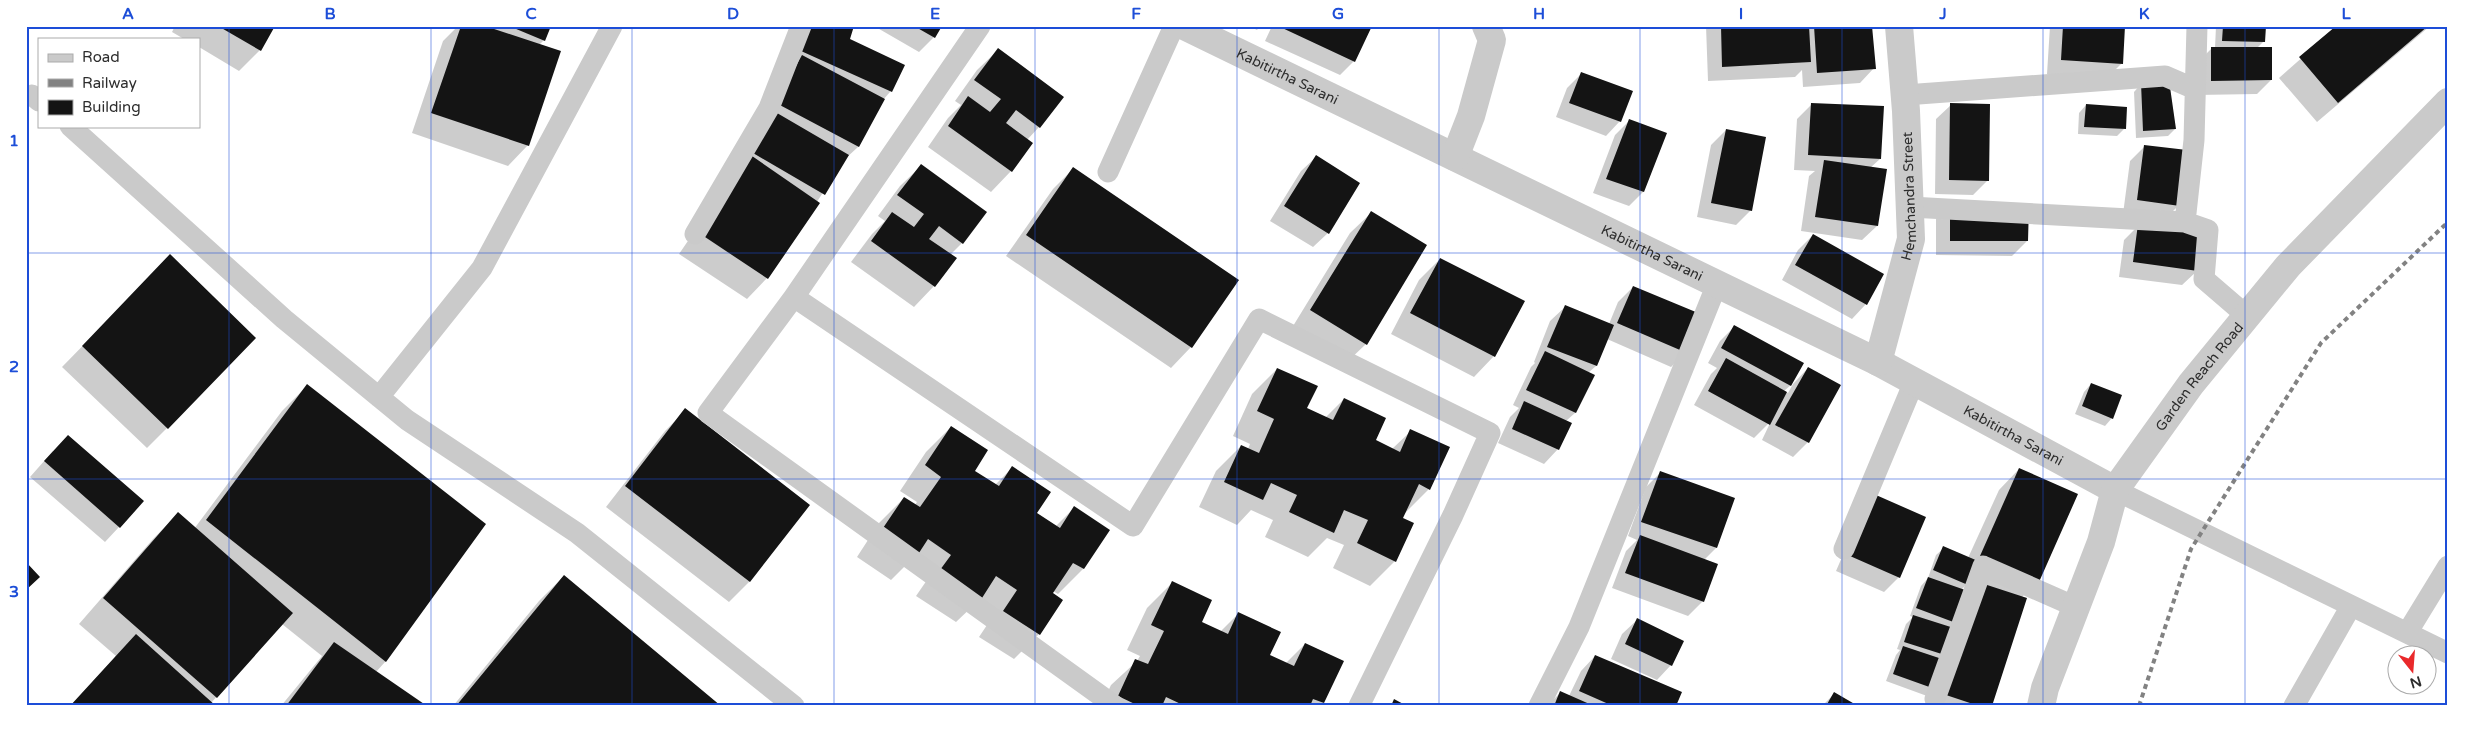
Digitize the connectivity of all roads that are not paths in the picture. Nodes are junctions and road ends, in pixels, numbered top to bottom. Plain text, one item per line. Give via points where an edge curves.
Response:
1 (612, 26) edge
2 (801, 26) edge
3 (980, 26) edge
4 (1486, 26) edge
5 (1899, 26) edge
6 (2197, 26) edge
7 (1184, 27) edge
8 (2195, 89) junction
9 (1904, 96) junction
10 (2448, 102) edge
11 (72, 128) edge
12 (1455, 157) junction
13 (1108, 172) dead end
14 (1910, 207) junction
15 (2185, 222) junction
16 (695, 234) dead end
17 (1717, 284) junction
18 (794, 297) junction
19 (2247, 316) junction
20 (1878, 362) junction
21 (1914, 382) junction
22 (379, 397) junction
23 (2115, 490) junction
24 (1844, 549) dead end
25 (2448, 566) edge
26 (2351, 606) junction
27 (2076, 607) junction
28 (2407, 633) junction
29 (2448, 654) edge
30 (1935, 698) dead end
31 (794, 706) edge
32 (1115, 706) edge
33 (1359, 706) edge
34 (1539, 706) edge
35 (2040, 706) edge
36 (2294, 706) edge

1 - 22 lane via 482,268
2 - 16 lane via 769,108
3 - 18 lane
4 - 12 street via 1492,40 1471,116
5 - 9 street, Hemchandra Street
6 - 8 lane
7 - 12 street, Kabitirtha Sarani
7 - 13 lane
8 - 9 lane via 2165,76
8 - 15 lane via 2194,140
9 - 14 street, Hemchandra Street
10 - 19 street, Garden Reach Road via 2288,266
11 - 22 lane via 284,319
12 - 17 street, Kabitirtha Sarani
14 - 15 lane
14 - 20 street, Hemchandra Street via 1911,239
15 - 19 lane via 2208,230 2204,279
17 - 20 street, Kabitirtha Sarani
17 - 34 lane via 1579,627
18 - 32 lane via 708,413
18 - 33 lane via 1133,526 1259,319 1490,433
19 - 23 street, Garden Reach Road via 2190,384
20 - 21 street, Kabitirtha Sarani
21 - 23 street, Kabitirtha Sarani
21 - 24 lane
22 - 31 lane via 407,420 577,533
23 - 26 lane
23 - 27 street, Garden Reach Road via 2101,542
25 - 28 lane
26 - 28 lane
26 - 36 lane
27 - 30 lane via 1983,566
27 - 35 street, Garden Reach Road
28 - 29 lane

